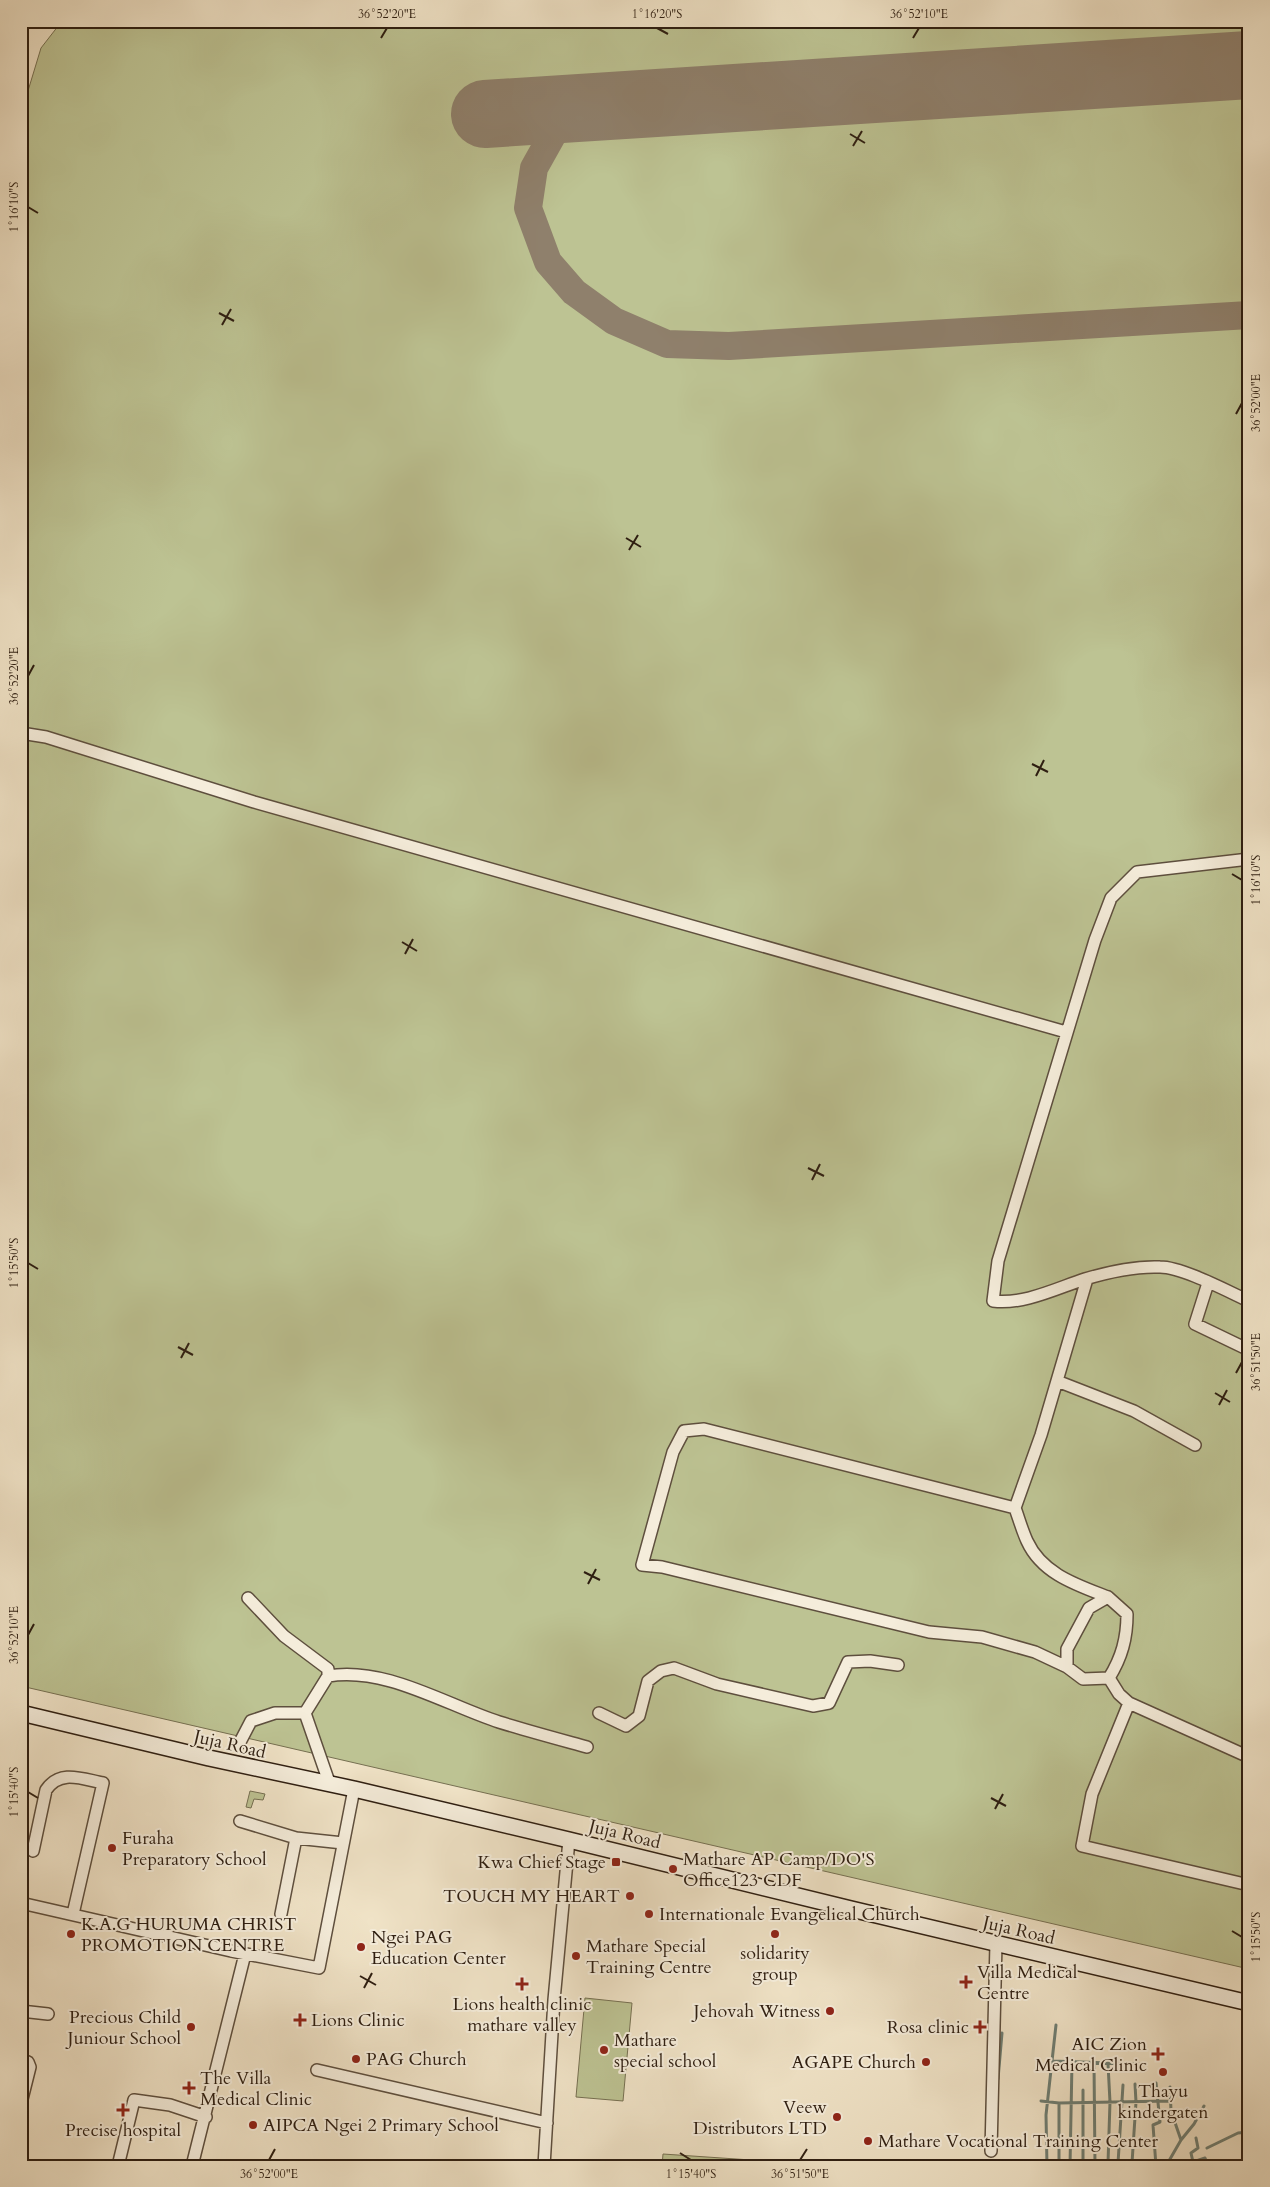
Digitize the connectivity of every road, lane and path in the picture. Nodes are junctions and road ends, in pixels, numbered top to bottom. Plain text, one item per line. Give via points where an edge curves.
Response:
1 (21, 733) edge
2 (1249, 859) edge
3 (1066, 1032) junction
4 (1087, 1279) junction
5 (1208, 1283) junction
6 (1249, 1301) edge
7 (1249, 1350) edge
8 (1057, 1381) junction
9 (1195, 1444) dead end
10 (1015, 1508) junction
11 (1108, 1597) junction
12 (248, 1598) dead end
13 (898, 1665) dead end
14 (1067, 1667) junction
15 (328, 1676) junction
16 (1109, 1678) junction
17 (1129, 1703) junction
18 (21, 1712) edge
19 (305, 1713) junction
20 (600, 1713) dead end
21 (239, 1744) dead end
22 (587, 1747) dead end
23 (1249, 1757) edge
24 (330, 1785) junction
25 (354, 1790) junction
26 (240, 1821) dead end
27 (296, 1838) junction
28 (569, 1840) junction
29 (343, 1843) junction
30 (33, 1851) dead end
31 (1249, 1885) edge
32 (21, 1903) edge
33 (73, 1914) junction
34 (281, 1914) dead end
35 (996, 1943) junction
36 (245, 1954) junction
37 (1249, 2003) edge
38 (21, 2011) edge
39 (48, 2014) dead end
40 (21, 2060) edge
41 (317, 2070) dead end
42 (21, 2103) edge
43 (206, 2116) junction
44 (547, 2124) junction
45 (992, 2151) dead end
46 (118, 2166) edge
47 (192, 2166) edge
48 (544, 2166) edge

1 - 3 street via 46,737 263,805
2 - 3 street via 1137,872 1111,898
3 - 4 street via 998,1261 993,1300 1004,1302 1026,1298
4 - 5 street via 1161,1266
4 - 8 street
5 - 6 street
5 - 7 street via 1195,1324
8 - 9 street via 1134,1411
8 - 10 street
10 - 11 street via 1027,1542 1044,1564 1064,1580
10 - 14 street via 704,1429 684,1431 673,1452 642,1565 662,1567 929,1632 982,1637 1035,1652
11 - 14 street via 1089,1608 1067,1649
11 - 16 street via 1127,1614 1127,1636 1119,1662
12 - 15 street via 284,1636 328,1669
13 - 20 street via 848,1662 829,1703 813,1706 717,1684 674,1668 661,1671 648,1681 639,1716 626,1726
14 - 16 street via 1083,1679
15 - 19 street
15 - 22 street via 346,1673 378,1678 498,1722
16 - 17 street
17 - 23 street
17 - 31 street via 1092,1794 1082,1846
18 - 24 main road, Juja Road
19 - 21 street via 275,1713 251,1721
19 - 24 street
24 - 25 main road, Juja Road
25 - 28 main road, Juja Road
25 - 29 street
26 - 27 street
27 - 29 street
27 - 34 street
28 - 35 main road, Juja Road
28 - 44 street via 554,2000
29 - 36 street via 319,1968
30 - 33 street via 46,1790 52,1782 66,1776 103,1783
32 - 33 street
33 - 36 street
35 - 37 main road, Juja Road
35 - 45 street
36 - 43 street
38 - 39 street
40 - 42 street via 28,2062 30,2067
41 - 44 street
43 - 46 street via 170,2105 134,2100
43 - 47 street
44 - 48 street

